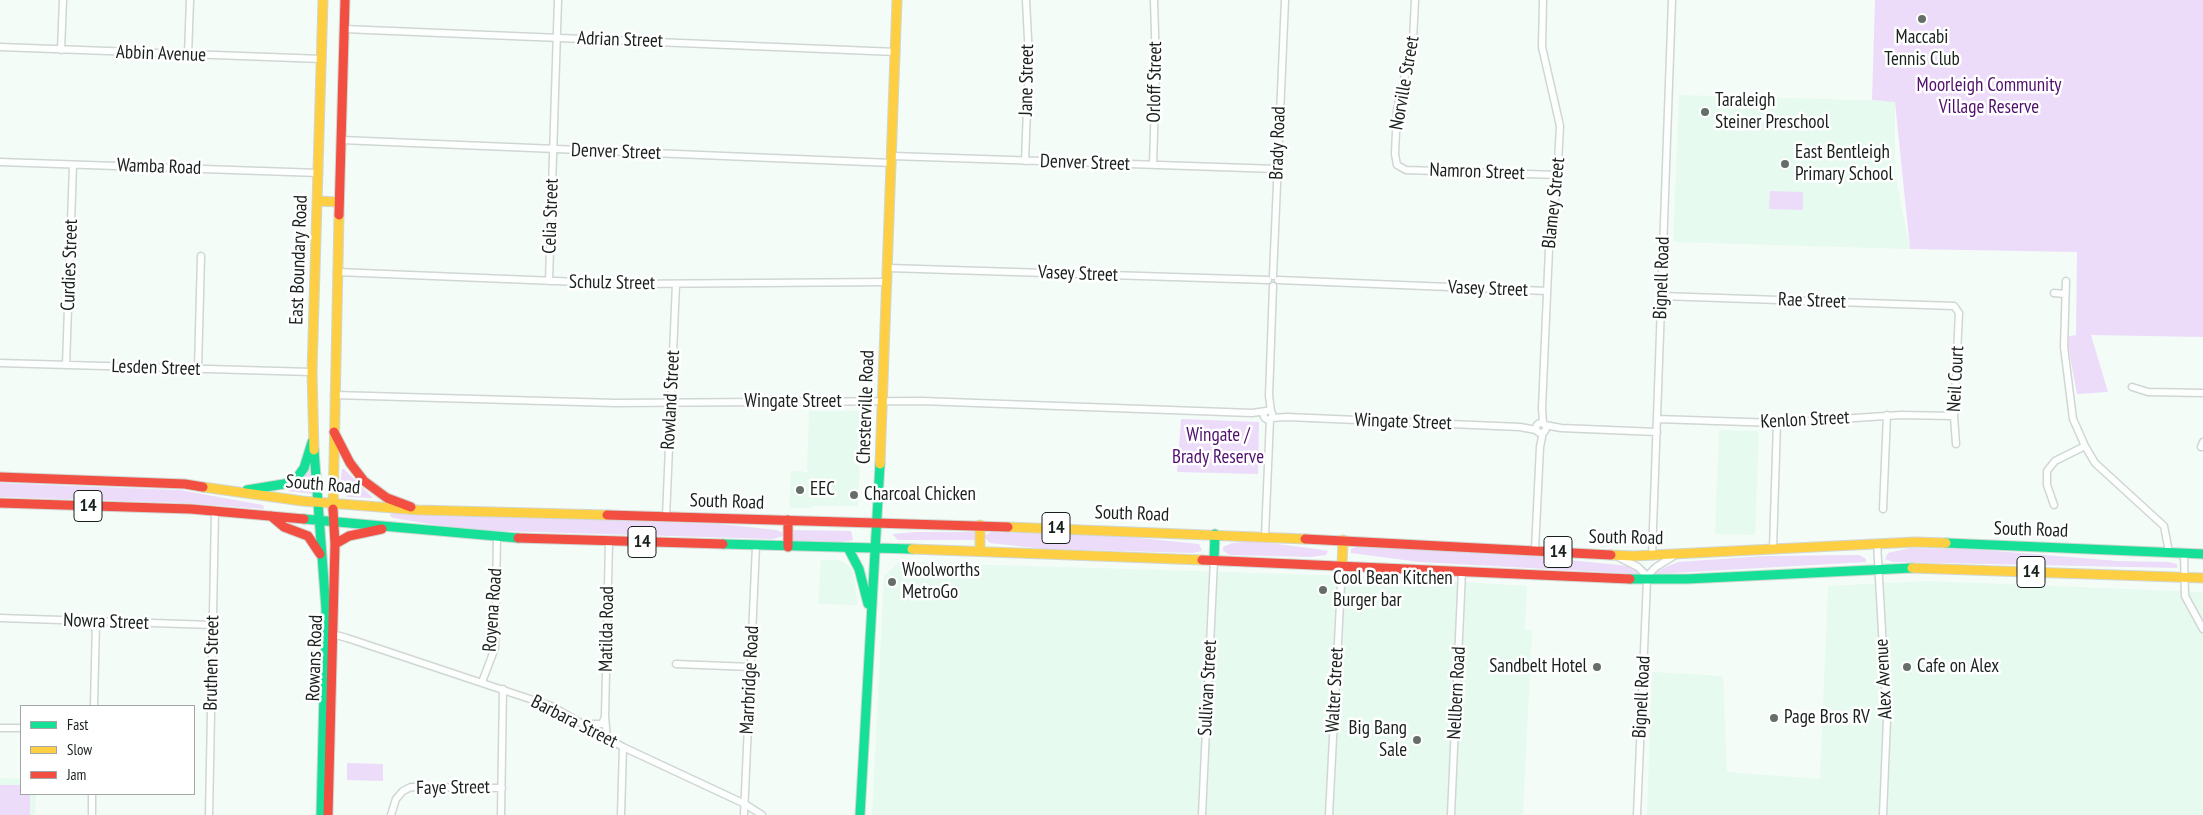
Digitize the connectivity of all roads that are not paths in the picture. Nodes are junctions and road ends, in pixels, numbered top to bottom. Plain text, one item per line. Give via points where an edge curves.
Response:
1 (63, 0) edge
2 (190, 0) edge
3 (323, 0) edge
4 (345, 0) edge
5 (558, 0) edge
6 (897, 0) edge
7 (1026, 0) edge
8 (1154, 0) edge
9 (1283, 0) edge
10 (1415, 0) edge
11 (1542, 0) edge
12 (1672, 0) edge
13 (344, 29) junction
14 (556, 38) junction
15 (0, 47) edge
16 (61, 50) junction
17 (896, 52) junction
18 (188, 55) junction
19 (322, 59) junction
20 (340, 140) junction
21 (553, 149) junction
22 (892, 160) junction
23 (1025, 161) junction
24 (0, 162) edge
25 (73, 164) junction
26 (1153, 165) junction
27 (1397, 165) joint
28 (1277, 169) junction
29 (318, 173) junction
30 (1558, 175) junction
31 (317, 201) junction
32 (339, 202) junction
33 (201, 256) dead end
34 (888, 268) junction
35 (337, 272) junction
36 (549, 281) junction
37 (1273, 281) junction
38 (888, 282) junction
39 (2066, 282) dead end
40 (676, 284) junction
41 (1547, 291) junction
42 (2054, 293) dead end
43 (2065, 294) junction
44 (1661, 296) junction
45 (1959, 313) joint
46 (0, 363) edge
47 (66, 365) junction
48 (198, 369) junction
49 (312, 372) junction
50 (2132, 387) dead end
51 (2203, 393) edge
52 (334, 395) junction
53 (883, 401) junction
54 (671, 403) junction
55 (1268, 415) junction
56 (1887, 416) junction
57 (1954, 416) junction
58 (1657, 419) junction
59 (1777, 423) junction
60 (1541, 428) junction
61 (333, 429) junction
62 (1656, 432) junction
63 (313, 440) junction
64 (1956, 444) dead end
65 (2085, 446) junction
66 (0, 477) edge
67 (239, 492) junction
68 (317, 502) junction
69 (333, 502) junction
70 (0, 503) edge
71 (2054, 505) dead end
72 (1882, 509) dead end
73 (418, 510) junction
74 (215, 511) junction
75 (271, 516) junction
76 (666, 517) junction
77 (788, 520) junction
78 (319, 521) junction
79 (335, 522) junction
80 (877, 522) junction
81 (980, 525) junction
82 (387, 528) junction
83 (1215, 534) junction
84 (1265, 536) junction
85 (497, 537) junction
86 (1343, 540) junction
87 (609, 541) junction
88 (1877, 543) junction
89 (335, 544) junction
90 (756, 546) junction
91 (788, 546) junction
92 (848, 548) junction
93 (874, 549) junction
94 (1773, 549) junction
95 (1536, 550) junction
96 (980, 551) junction
97 (2169, 552) junction
98 (2184, 553) junction
99 (2203, 554) edge
100 (1614, 555) junction
101 (1676, 555) junction
102 (321, 556) junction
103 (1652, 556) junction
104 (1214, 560) junction
105 (1342, 565) junction
106 (1879, 570) junction
107 (1462, 571) junction
108 (2184, 577) junction
109 (1647, 578) junction
110 (2203, 578) edge
111 (870, 614) junction
112 (0, 618) edge
113 (96, 621) junction
114 (213, 625) junction
115 (2203, 629) edge
116 (332, 636) junction
117 (324, 644) junction
118 (676, 664) dead end
119 (751, 667) junction
120 (482, 682) junction
121 (504, 690) junction
122 (94, 705) edge
123 (605, 716) junction
124 (582, 723) junction
125 (0, 728) edge
126 (20, 728) edge
127 (326, 731) junction
128 (607, 738) junction
129 (623, 747) junction
130 (502, 788) junction
131 (92, 795) edge
132 (744, 804) junction
133 (92, 815) edge
134 (209, 815) edge
135 (321, 815) edge
136 (328, 815) edge
137 (391, 815) edge
138 (501, 815) edge
139 (621, 815) edge
140 (744, 815) edge
141 (762, 815) edge
142 (860, 815) edge
143 (1202, 815) edge
144 (1329, 815) edge
145 (1451, 815) edge
146 (1636, 815) edge
147 (1883, 815) edge

1 - 16 street
2 - 18 street
3 - 19 main road, East Boundary Road
4 - 13 main road, East Boundary Road
5 - 14 street, Celia Street
6 - 17 main road, Chesterville Road
7 - 23 street, Jane Street via 1029,58
8 - 26 street, Orloff Street
9 - 28 street, Brady Road
10 - 27 street, Norville Street via 1413,40 1396,115 1394,154
11 - 30 street, Blamey Street via 1542,47 1560,126
12 - 44 street, Bignell Road
13 - 14 street, Adrian Street
13 - 20 main road, East Boundary Road
14 - 17 street, Adrian Street
14 - 21 street, Celia Street
15 - 16 street, Abbin Avenue
16 - 18 street, Abbin Avenue
17 - 22 main road, Chesterville Road
18 - 19 street, Abbin Avenue
19 - 29 main road, East Boundary Road
20 - 21 street, Denver Street
20 - 32 main road, East Boundary Road
21 - 22 street, Denver Street
21 - 36 street, Celia Street
22 - 23 street, Denver Street
22 - 34 main road, Chesterville Road
23 - 26 street, Denver Street
24 - 25 street, Wamba Road
25 - 29 street, Wamba Road
25 - 47 street, Curdies Street
26 - 28 street, Denver Street
27 - 30 street, Namron Street via 1406,170
28 - 37 street, Brady Road
29 - 31 main road, East Boundary Road
30 - 41 street, Blamey Street
31 - 32 main road
31 - 49 main road, East Boundary Road
32 - 35 main road, East Boundary Road
33 - 48 street
34 - 37 street, Vasey Street
34 - 38 main road, Chesterville Road
35 - 36 street, Schulz Street
35 - 52 main road, East Boundary Road
36 - 40 street, Schulz Street
37 - 41 street, Vasey Street
37 - 55 street, Brady Road
38 - 40 street, Schulz Street
38 - 53 main road, Chesterville Road
39 - 43 street
40 - 54 street, Rowland Street
41 - 60 street, Blamey Street
42 - 43 street
43 - 65 street via 2066,369 2073,419
44 - 45 street, Rae Street via 1951,305
44 - 58 street, Bignell Road
45 - 57 street, Neil Court
46 - 47 street, Lesden Street
47 - 48 street, Lesden Street
48 - 49 street, Lesden Street
49 - 63 main road, East Boundary Road
50 - 51 street via 2148,392
52 - 54 street, Wingate Street
52 - 61 main road, East Boundary Road
53 - 54 street, Wingate Street
53 - 55 street, Wingate Street
53 - 80 main road, Chesterville Road
54 - 76 street, Rowland Street
55 - 60 street, Wingate Street
55 - 84 street, Brady Road
56 - 57 street, Kenlon Street
56 - 59 street, Kenlon Street
56 - 72 street
57 - 64 street, Neil Court
58 - 59 street, Kenlon Street
58 - 62 street, Bignell Road
59 - 94 street
60 - 62 street, Wingate Street
60 - 95 street, Blamey Street
61 - 69 main road, East Boundary Road
61 - 73 main road via 350,464 370,487
62 - 103 street, Bignell Road
63 - 67 main road via 304,468 296,479
63 - 68 main road, East Boundary Road
65 - 71 street via 2055,461 2047,471 2047,485
65 - 97 street via 2103,472 2164,526
66 - 67 main road, South Road / 14 via 185,484
67 - 68 main road, South Road / 14
68 - 69 main road, South Road / 14
68 - 78 main road, East Boundary Road
69 - 73 main road, South Road / 14
69 - 79 main road, Rowans Road
70 - 74 main road, South Road / 14
73 - 76 main road, South Road / 14
74 - 75 main road, South Road / 14
74 - 114 street, Bruthen Street
75 - 78 main road, South Road / 14
75 - 102 main road via 284,526 308,536
76 - 77 main road, South Road / 14
77 - 80 main road, South Road / 14
77 - 91 main road
78 - 79 main road, South Road / 14
78 - 102 main road, Rowans Road
79 - 82 main road, South Road / 14
79 - 89 main road, Rowans Road
80 - 81 main road, South Road / 14
80 - 93 main road, Chesterville Road
81 - 83 main road, South Road / 14
81 - 96 main road
82 - 85 main road, South Road / 14
82 - 89 main road via 349,536
83 - 84 main road, South Road / 14
83 - 104 main road
84 - 86 main road, South Road / 14
85 - 87 main road, South Road / 14
85 - 120 street, Royena Road via 495,648
86 - 95 main road, South Road / 14
86 - 105 main road
87 - 90 main road, South Road / 14
87 - 123 street, Matilda Road
88 - 94 main road, South Road / 14
88 - 97 main road, South Road / 14
88 - 106 street, Alex Avenue
89 - 116 main road, Rowans Road
90 - 91 main road, South Road / 14
90 - 119 street, Marrbridge Road
91 - 92 main road, South Road / 14
92 - 93 main road, South Road / 14
92 - 111 main road via 859,569
93 - 96 main road, South Road / 14
93 - 111 main road, Chesterville Road
94 - 101 main road, South Road / 14
95 - 100 main road, South Road / 14
96 - 104 main road, South Road / 14
97 - 98 main road, South Road / 14
98 - 99 main road, South Road / 14
98 - 108 street
100 - 103 main road, South Road / 14
100 - 109 street via 1638,566
101 - 103 main road, South Road / 14
101 - 109 street via 1656,567
102 - 117 main road, Rowans Road
104 - 105 main road, South Road / 14
104 - 143 street, Sullivan Street
105 - 107 main road, South Road / 14
105 - 144 street, Walter Street
106 - 108 main road, South Road / 14 via 1923,568
106 - 109 main road, South Road / 14
106 - 147 street, Alex Avenue via 1887,719
107 - 109 main road, South Road / 14
107 - 145 street, Nellbern Road
108 - 110 main road, South Road / 14
108 - 115 street via 2186,601
109 - 146 street, Bignell Road
111 - 142 main road, Chesterville Road
112 - 113 street, Nowra Street
113 - 114 street, Nowra Street
113 - 122 street
114 - 134 street, Bruthen Street
116 - 117 street
116 - 120 street, Barbara Street
116 - 127 main road, Rowans Road
117 - 127 main road, Rowans Road
118 - 119 street
119 - 132 street, Marrbridge Road
120 - 121 street, Barbara Street
121 - 124 street, Barbara Street via 551,706
121 - 130 street
123 - 124 street via 602,724
123 - 128 street, Matilda Road
124 - 128 street, Barbara Street
125 - 126 street
127 - 135 main road, Rowans Road
127 - 136 main road, Rowans Road
128 - 129 street, Barbara Street
129 - 132 street, Barbara Street
129 - 139 street
130 - 137 street, Faye Street via 411,787 396,799
130 - 138 street
131 - 133 street
132 - 140 street, Marrbridge Road
132 - 141 street, Barbara Street

